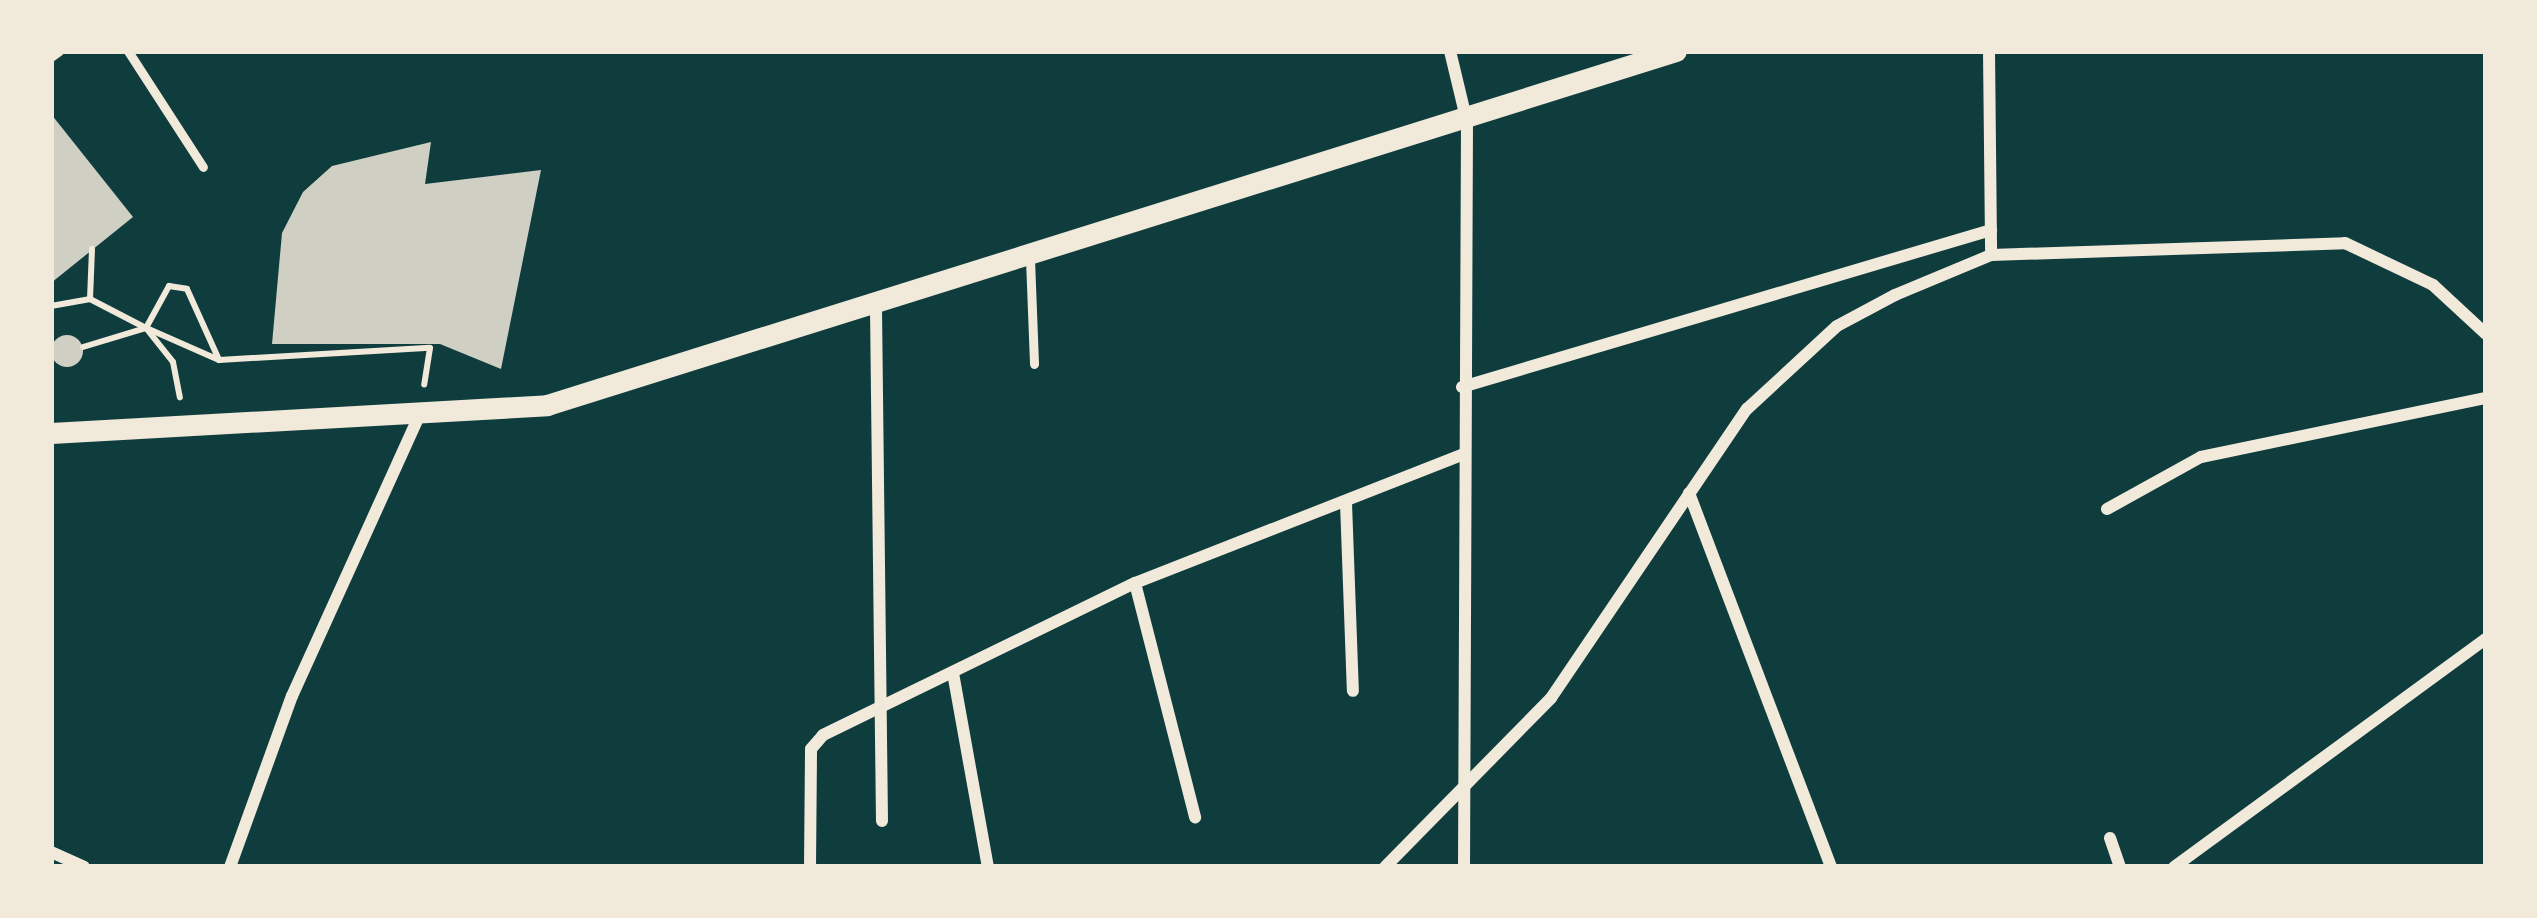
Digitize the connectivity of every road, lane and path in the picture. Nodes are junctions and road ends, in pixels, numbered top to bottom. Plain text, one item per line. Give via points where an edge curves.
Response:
1 (128, 51) edge
2 (1450, 51) edge
3 (1676, 51) edge
4 (1989, 51) edge
5 (1467, 122) junction
6 (203, 167) dead end
7 (1991, 230) junction
8 (92, 249) dead end
9 (1990, 255) junction
10 (1030, 259) junction
11 (90, 299) junction
12 (54, 302) edge
13 (876, 309) junction
14 (146, 328) junction
15 (2486, 334) edge
16 (83, 347) dead end
17 (219, 360) junction
18 (1034, 364) dead end
19 (1462, 387) junction
20 (2486, 398) edge
21 (418, 418) junction
22 (186, 430) junction
23 (51, 434) edge
24 (1464, 454) junction
25 (1689, 493) junction
26 (1346, 502) junction
27 (2107, 509) dead end
28 (1135, 583) junction
29 (2486, 639) edge
30 (953, 673) junction
31 (1353, 691) dead end
32 (885, 708) junction
33 (1468, 785) junction
34 (1195, 817) dead end
35 (882, 820) dead end
36 (2110, 838) dead end
37 (51, 852) edge
38 (84, 867) edge
39 (230, 867) edge
40 (810, 867) edge
41 (988, 867) edge
42 (1385, 867) edge
43 (1464, 867) edge
44 (1831, 867) edge
45 (2120, 867) edge
46 (2174, 867) edge

1 - 6 lane
2 - 5 street
3 - 5 street
4 - 7 street
5 - 10 street
5 - 19 street
7 - 9 street
7 - 19 street
8 - 11 path
9 - 15 street via 2344,243 2433,285
9 - 25 street via 1837,326 1747,409
10 - 13 street
10 - 18 lane
11 - 12 path
11 - 14 path
13 - 21 street via 547,405
13 - 32 street
14 - 16 path
14 - 17 path
14 - 17 path via 154,297 187,289
14 - 22 path via 173,362
17 - 21 path via 430,348
19 - 24 street
20 - 27 street via 2201,457
21 - 22 street
21 - 39 street via 292,696
22 - 23 street
24 - 26 street
24 - 33 street
25 - 33 street via 1551,698
25 - 44 street
26 - 28 street
26 - 31 street
28 - 30 street
28 - 34 street
29 - 46 street
30 - 32 street
30 - 41 street
32 - 35 street
32 - 40 street via 813,745
33 - 42 street
33 - 43 street
36 - 45 street
37 - 38 street

